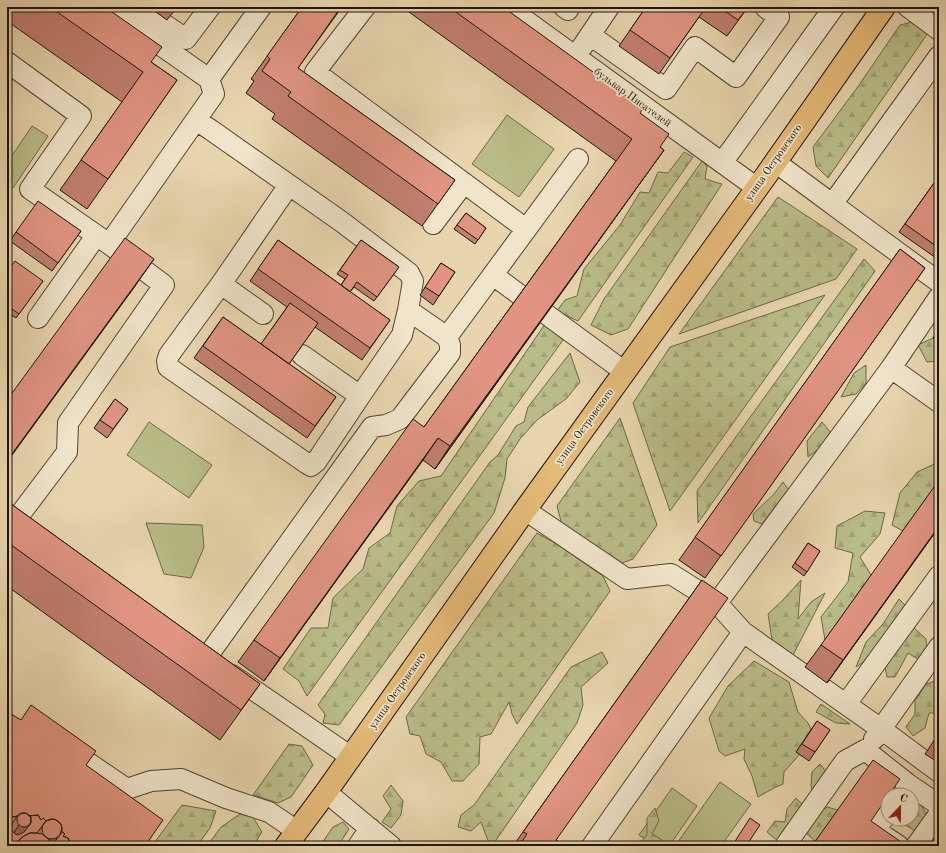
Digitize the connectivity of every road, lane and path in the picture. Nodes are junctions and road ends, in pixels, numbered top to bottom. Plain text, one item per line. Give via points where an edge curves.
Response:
1 (106, 7) edge
2 (140, 7) edge
3 (210, 7) edge
4 (261, 7) edge
5 (365, 7) edge
6 (507, 7) edge
7 (609, 7) edge
8 (766, 7) edge
9 (834, 7) edge
10 (884, 7) edge
11 (908, 7) edge
12 (939, 30) edge
13 (590, 35) junction
14 (575, 56) junction
15 (939, 56) edge
16 (7, 62) edge
17 (209, 79) junction
18 (196, 120) junction
19 (578, 160) dead end
20 (775, 162) junction
21 (722, 163) junction
22 (464, 183) junction
23 (290, 185) junction
24 (757, 188) junction
25 (833, 203) junction
26 (433, 224) edge
27 (526, 229) junction
28 (103, 240) junction
29 (493, 275) junction
30 (939, 282) edge
31 (221, 284) junction
32 (520, 295) edge
33 (939, 297) edge
34 (408, 310) junction
35 (263, 314) dead end
36 (546, 314) edge
37 (38, 318) dead end
38 (447, 337) junction
39 (302, 355) dead end
40 (891, 368) junction
41 (625, 372) junction
42 (360, 396) junction
43 (939, 402) edge
44 (525, 510) junction
45 (16, 522) edge
46 (939, 576) edge
47 (717, 603) junction
48 (743, 632) junction
49 (191, 644) edge
50 (939, 647) edge
51 (206, 657) junction
52 (846, 704) junction
53 (880, 729) junction
54 (865, 750) junction
55 (49, 752) edge
56 (351, 757) junction
57 (939, 772) edge
58 (901, 787) edge
59 (326, 792) junction
60 (920, 797) edge
61 (939, 805) edge
62 (939, 814) edge
63 (880, 825) edge
64 (370, 828) junction
65 (291, 838) edge
66 (358, 846) edge
67 (391, 846) edge
68 (592, 846) edge
69 (785, 846) edge
70 (899, 846) edge
71 (916, 846) edge

1 - 17 street
2 - 3 street via 186,39
4 - 17 street
5 - 22 street via 315,72
6 - 14 street, бульвар Писателей
7 - 13 street
8 - 13 street via 778,17 736,76 695,47 666,89
9 - 21 street
10 - 20 main road, улица Островского
11 - 12 street
13 - 14 street
14 - 21 street, бульвар Писателей
15 - 25 street
16 - 28 street via 80,116 30,189
17 - 18 street via 214,94
18 - 23 street
18 - 28 street
19 - 27 street
20 - 24 main road, улица Островского
20 - 25 street
21 - 24 street, бульвар Писателей
22 - 26 street
22 - 27 street
23 - 31 street
23 - 34 street via 409,273 413,281
24 - 41 main road, улица Островского
25 - 30 street
27 - 29 street
28 - 37 street
28 - 45 street via 164,285 68,423 67,452
29 - 32 street
29 - 38 street
31 - 35 street
31 - 42 street via 169,355 168,367 311,466
33 - 40 street
34 - 38 street
34 - 42 street via 402,335
36 - 41 street
38 - 51 street via 450,353 446,359 400,419 372,427
39 - 42 street
40 - 43 street
40 - 47 street
41 - 44 main road, улица Островского
44 - 47 street via 627,579 671,574
44 - 56 main road, улица Островского
46 - 52 street
47 - 48 street
48 - 52 street
48 - 68 street
49 - 51 street
50 - 53 street
51 - 56 street
52 - 53 street
53 - 54 street
53 - 57 street
54 - 58 street
54 - 69 street via 845,761
55 - 65 street via 58,742 127,789 152,781 181,779 226,798 270,812
56 - 59 main road, улица Островского
59 - 64 street
59 - 65 main road, улица Островского
60 - 61 street
62 - 71 street
63 - 70 street via 878,832
64 - 66 street
64 - 67 street

